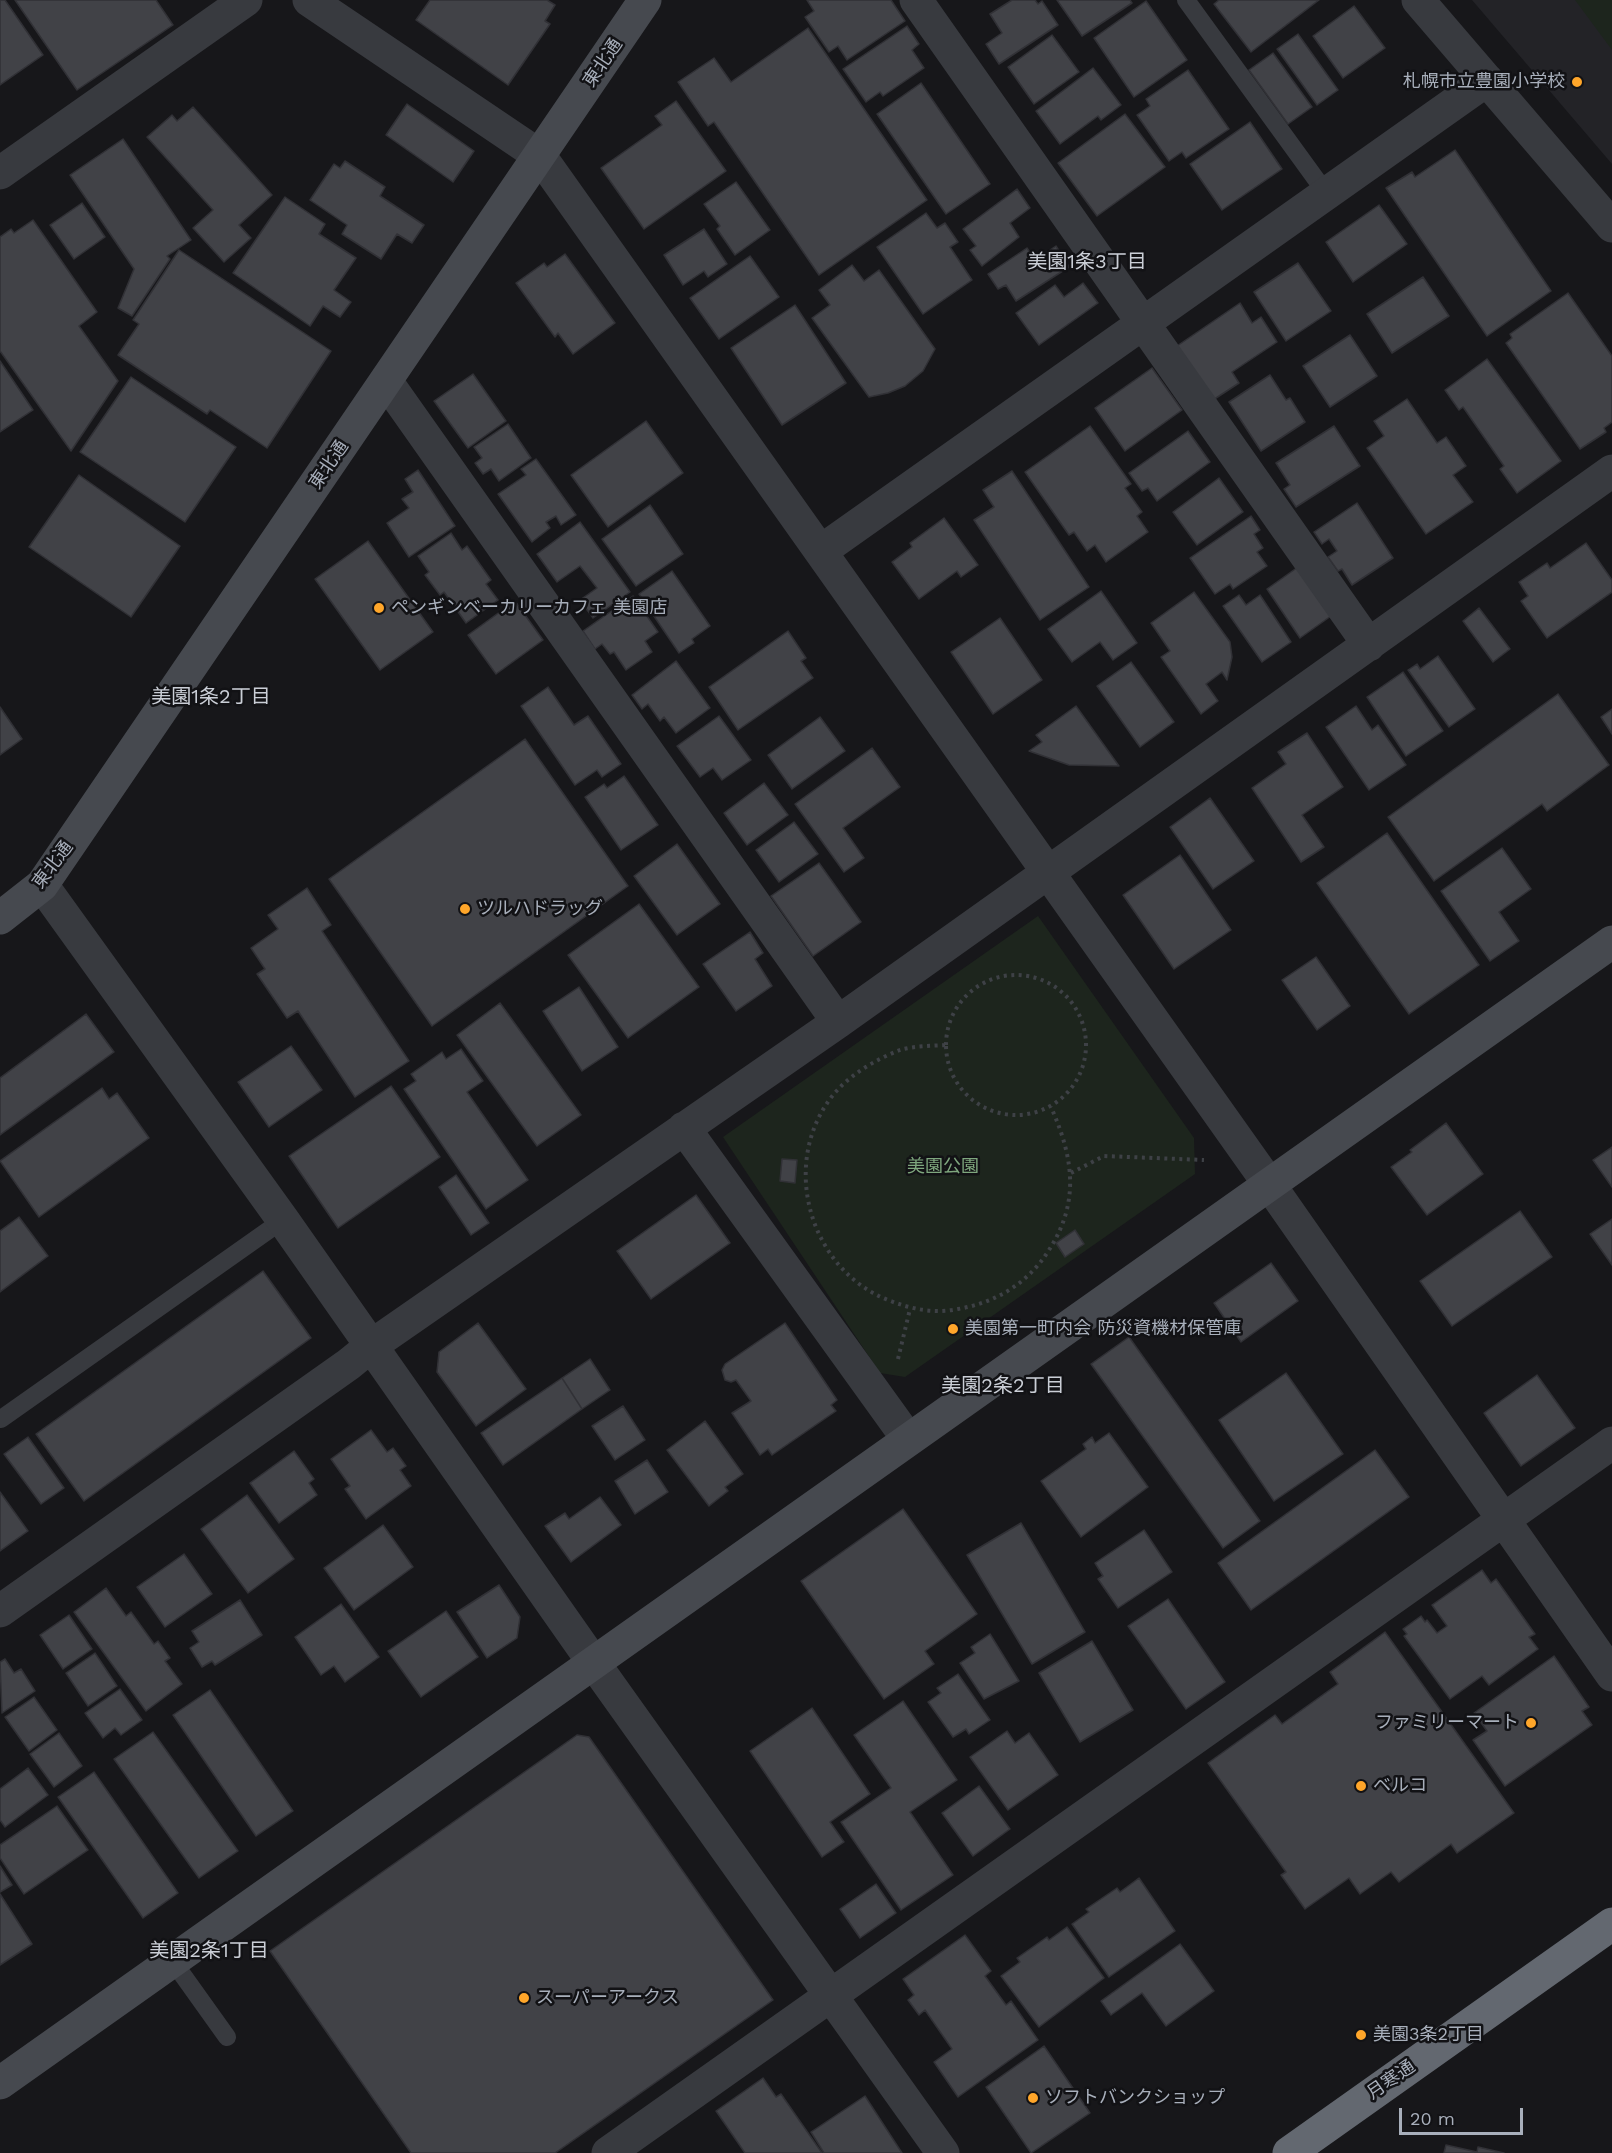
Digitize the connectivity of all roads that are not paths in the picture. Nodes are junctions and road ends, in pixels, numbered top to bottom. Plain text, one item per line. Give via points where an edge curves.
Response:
1 (246, 0) edge
2 (309, 0) edge
3 (645, 0) edge
4 (916, 0) edge
5 (1186, 0) edge
6 (1418, 0) edge
7 (1487, 80) junction
8 (540, 156) junction
9 (0, 172) edge
10 (1326, 193) junction
11 (1612, 226) edge
12 (1141, 322) junction
13 (386, 381) junction
14 (1612, 471) edge
15 (821, 551) junction
16 (1369, 645) junction
17 (1048, 873) junction
18 (42, 885) junction
19 (0, 918) edge
20 (1612, 942) edge
21 (838, 1022) junction
22 (684, 1128) junction
23 (1269, 1184) junction
24 (283, 1220) junction
25 (371, 1346) junction
26 (1, 1419) edge
27 (908, 1439) junction
28 (1612, 1443) edge
29 (1503, 1519) junction
30 (0, 1611) edge
31 (593, 1662) junction
32 (1612, 1675) edge
33 (1612, 1924) edge
34 (172, 1960) junction
35 (831, 1995) junction
36 (227, 2037) dead end
37 (0, 2083) edge
38 (608, 2153) edge
39 (943, 2153) edge
40 (1288, 2153) edge

1 - 9 street
2 - 8 street
3 - 8 street, 東北通
4 - 12 street
5 - 10 lane
6 - 7 street
7 - 10 street
7 - 11 street
8 - 13 street, 東北通
8 - 15 street
10 - 12 street
12 - 15 street
12 - 16 street
13 - 18 street, 東北通
13 - 21 street
14 - 16 street
15 - 17 street
16 - 17 street
17 - 21 street
17 - 23 street
18 - 19 street, 東北通
18 - 24 street
20 - 23 street
21 - 22 street
22 - 25 street
22 - 27 street
23 - 27 street
23 - 29 street
24 - 25 street
24 - 26 lane
25 - 30 street
25 - 31 street
27 - 31 street
28 - 29 street
29 - 32 street
29 - 35 street
31 - 34 street
31 - 35 street
33 - 40 highway, 月寒通
34 - 36 lane
34 - 37 street
35 - 38 street
35 - 39 street

